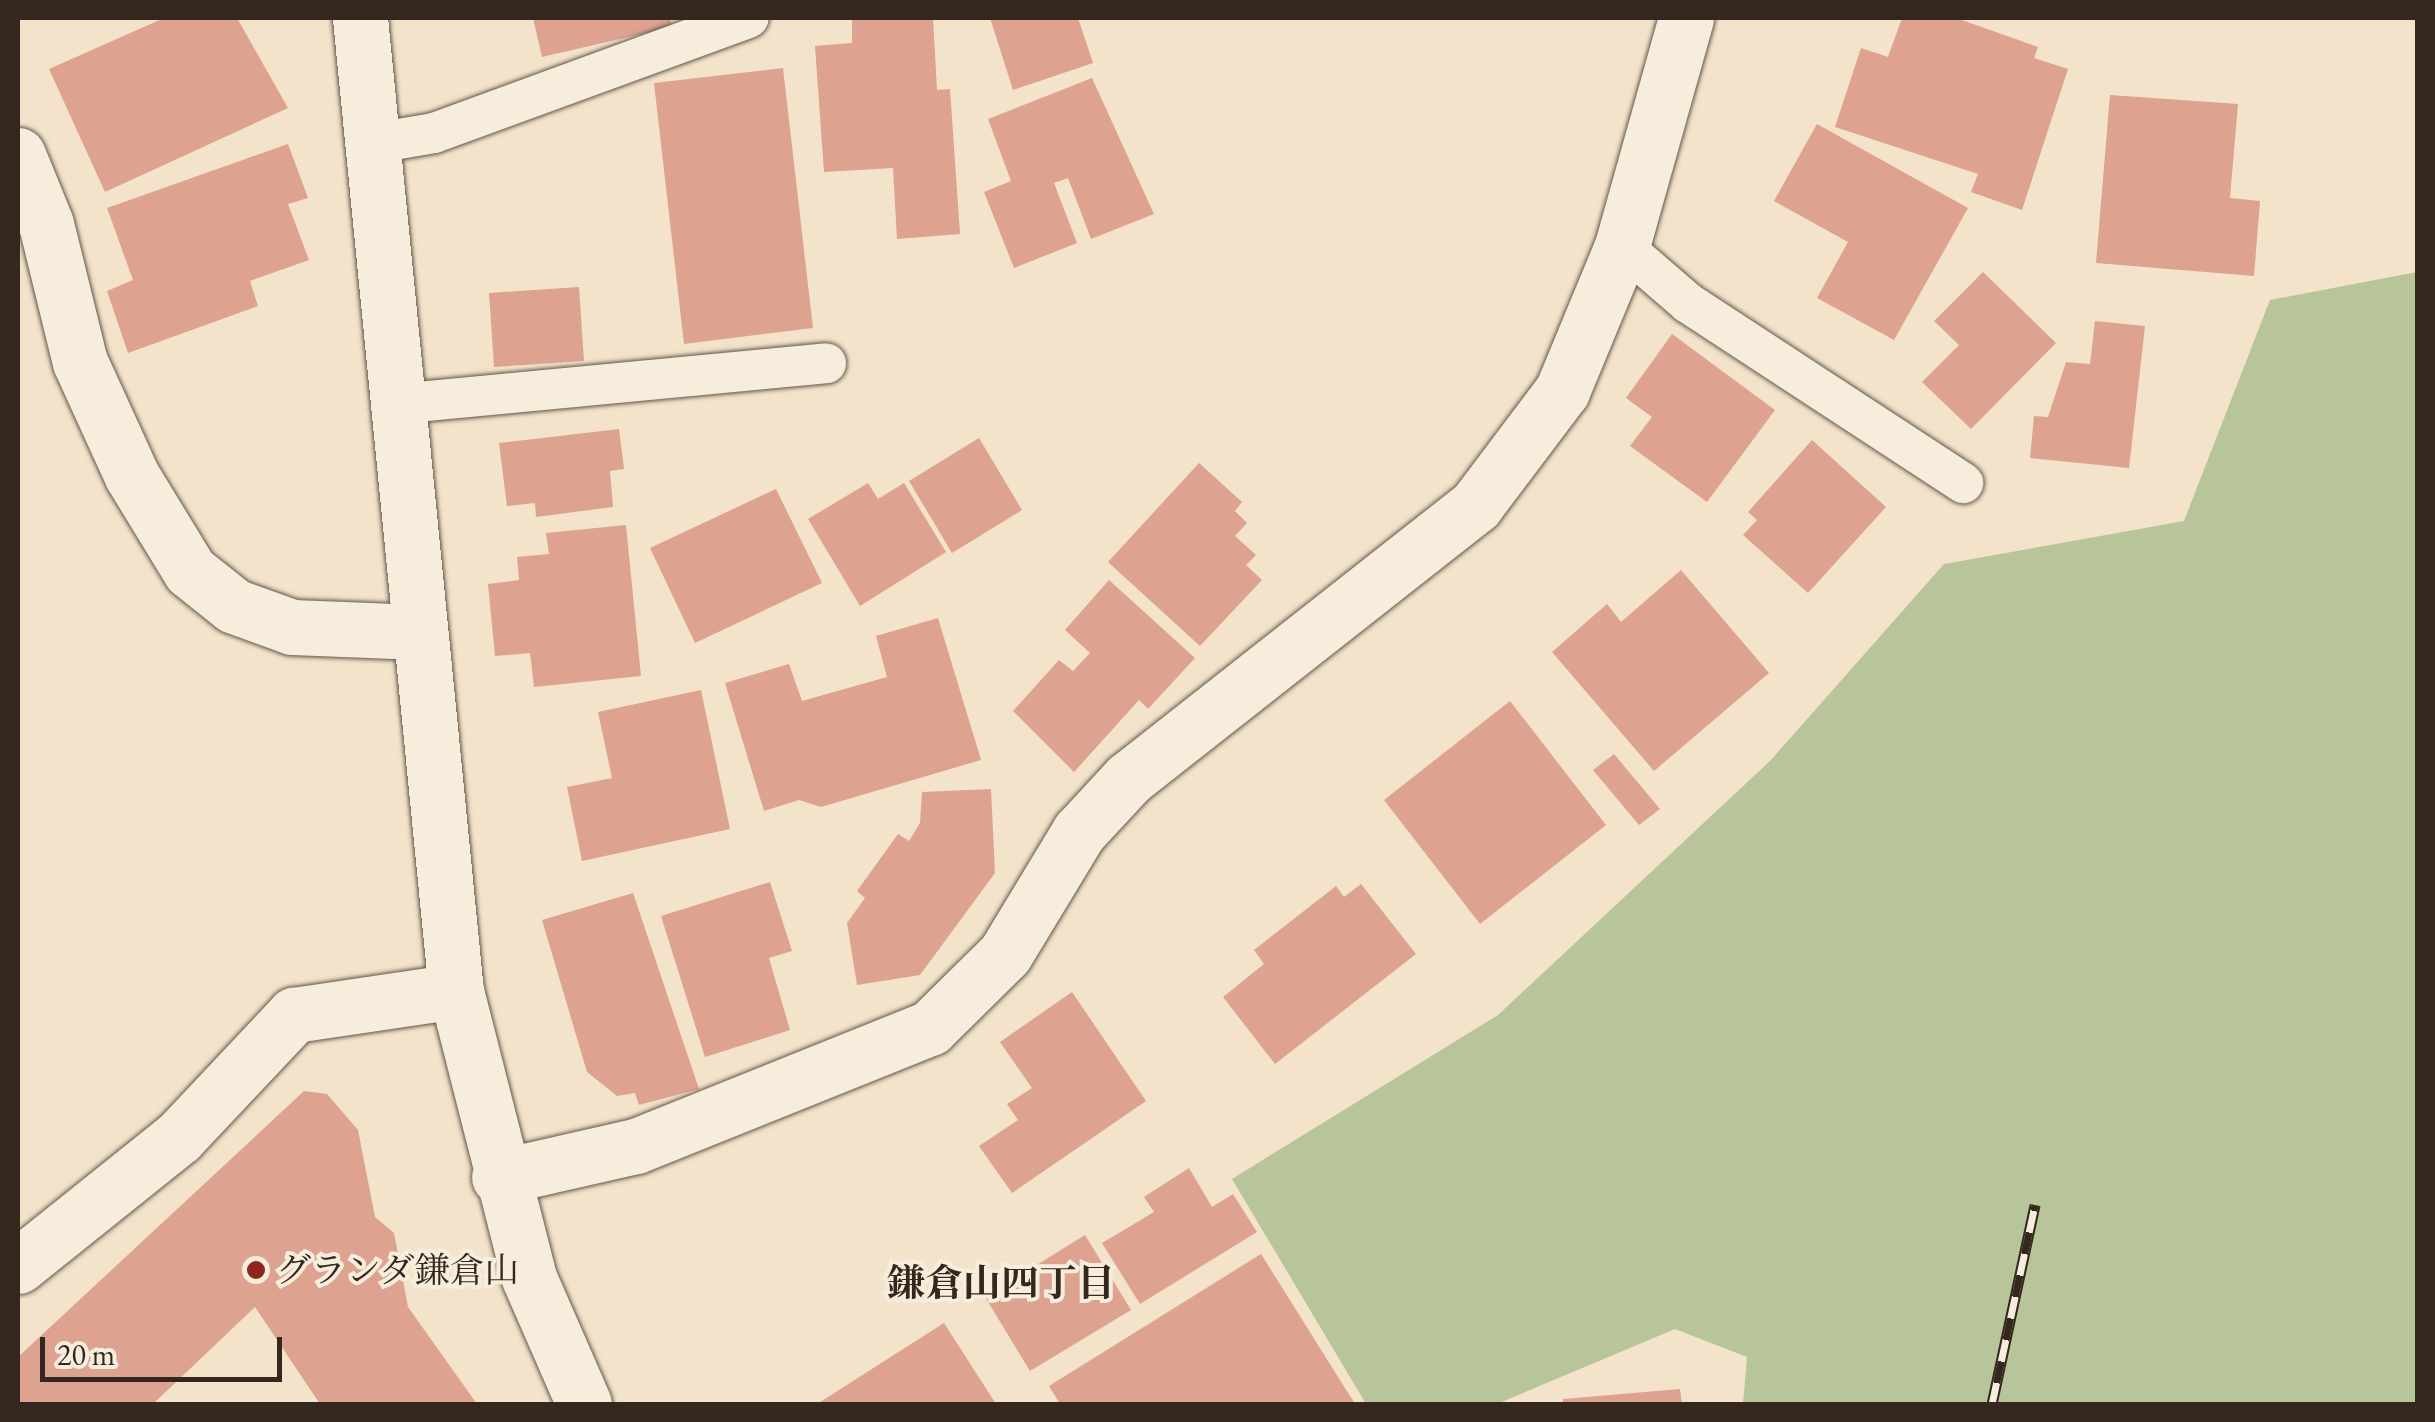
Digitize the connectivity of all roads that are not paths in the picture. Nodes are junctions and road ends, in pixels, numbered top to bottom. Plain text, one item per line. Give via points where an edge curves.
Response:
1 (360, 18) edge
2 (749, 18) edge
3 (1686, 18) edge
4 (370, 144) junction
5 (18, 155) edge
6 (1622, 246) junction
7 (826, 363) dead end
8 (396, 404) junction
9 (1963, 482) dead end
10 (420, 632) junction
11 (456, 991) junction
12 (499, 1177) junction
13 (18, 1266) edge
14 (584, 1404) edge

1 - 4 street
2 - 4 lane via 434,133
3 - 6 street
4 - 8 street
5 - 10 street via 46,224 80,362 132,476 190,570 234,606 292,627
6 - 9 lane via 1688,303
6 - 12 street via 1562,391 1476,505 1128,779 1079,832 1004,954 930,1028 636,1146
7 - 8 lane
8 - 10 street
10 - 11 street
11 - 12 street
11 - 13 street via 294,1016 179,1136
12 - 14 street via 529,1278

